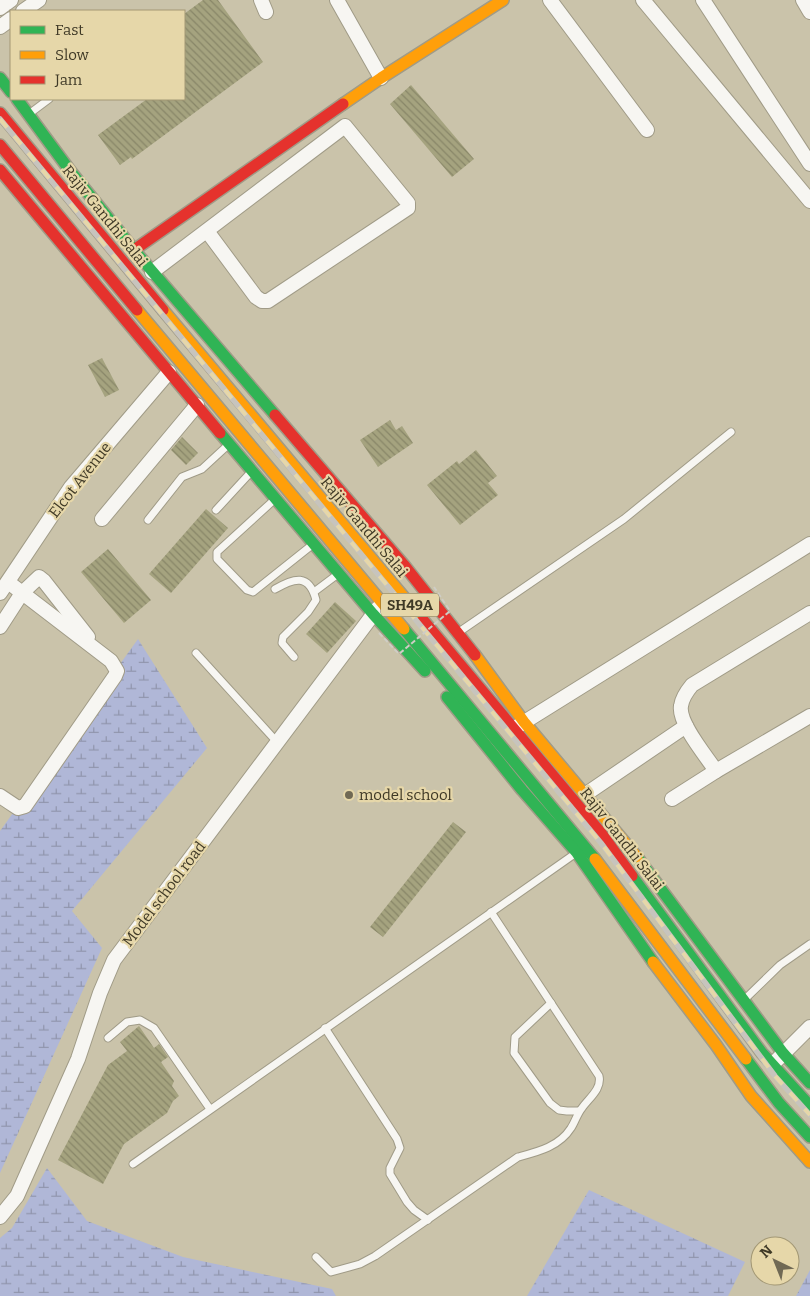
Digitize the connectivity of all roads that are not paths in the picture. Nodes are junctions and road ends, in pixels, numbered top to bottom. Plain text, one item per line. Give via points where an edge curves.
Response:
1 (11, 0) edge
2 (39, 0) edge
3 (336, 0) edge
4 (550, 0) edge
5 (643, 0) edge
6 (703, 0) edge
7 (803, 0) edge
8 (501, 1) edge
9 (0, 8) edge
10 (24, 10) edge
11 (810, 12) edge
12 (0, 78) edge
13 (381, 78) junction
14 (10, 91) edge
15 (18, 100) edge
16 (48, 100) edge
17 (332, 112) junction
18 (0, 113) edge
19 (28, 114) junction
20 (345, 126) junction
21 (647, 130) dead end
22 (0, 145) edge
23 (810, 164) edge
24 (45, 167) junction
25 (0, 170) edge
26 (30, 180) junction
27 (810, 201) edge
28 (101, 210) junction
29 (88, 221) junction
30 (207, 231) junction
31 (134, 250) junction
32 (152, 272) junction
33 (169, 372) junction
34 (237, 399) junction
35 (197, 405) junction
36 (223, 412) junction
37 (254, 418) junction
38 (240, 431) junction
39 (731, 432) dead end
40 (230, 443) junction
41 (253, 470) junction
42 (276, 498) junction
43 (216, 510) dead end
44 (102, 519) dead end
45 (148, 520) dead end
46 (365, 536) junction
47 (314, 543) junction
48 (810, 544) edge
49 (339, 573) junction
50 (4, 588) edge
51 (274, 589) dead end
52 (314, 592) junction
53 (22, 593) junction
54 (383, 602) junction
55 (810, 612) edge
56 (373, 614) junction
57 (0, 627) edge
58 (457, 633) junction
59 (196, 653) dead end
60 (102, 654) junction
61 (294, 657) dead end
62 (810, 716) edge
63 (519, 726) junction
64 (686, 726) junction
65 (277, 742) junction
66 (716, 771) junction
67 (586, 794) junction
68 (0, 796) edge
69 (672, 799) dead end
70 (581, 849) junction
71 (491, 912) junction
72 (810, 944) edge
73 (744, 1000) junction
74 (551, 1003) junction
75 (810, 1027) edge
76 (325, 1028) junction
77 (108, 1038) dead end
78 (783, 1053) junction
79 (773, 1066) junction
80 (762, 1081) junction
81 (810, 1083) edge
82 (751, 1096) junction
83 (810, 1106) edge
84 (210, 1109) junction
85 (579, 1111) junction
86 (810, 1137) edge
87 (810, 1162) edge
88 (133, 1164) dead end
89 (0, 1217) edge
90 (428, 1220) junction
91 (316, 1257) dead end

1 - 9 street
2 - 10 street
3 - 13 street
4 - 21 street
5 - 27 street
6 - 23 street
7 - 11 street
8 - 13 street
12 - 14 street
13 - 17 street
15 - 19 street
16 - 19 lane
17 - 20 street
17 - 31 street
18 - 24 street, Rajiv Gandhi Salai / SH49A
19 - 28 street
20 - 30 street
20 - 30 street via 405,198 408,208 268,301 256,298
22 - 26 street, SH49A
24 - 26 street
24 - 29 street, Rajiv Gandhi Salai / SH49A
25 - 33 street
26 - 36 street, SH49A
28 - 29 street
28 - 31 street
29 - 34 street, Rajiv Gandhi Salai / SH49A
30 - 32 street
31 - 32 street
32 - 46 street
33 - 35 street
33 - 50 street, Elcot Avenue via 71,487
34 - 36 street
34 - 37 street, Rajiv Gandhi Salai / SH49A
35 - 40 street
35 - 44 street
36 - 38 street, SH49A
37 - 38 street
37 - 46 street, Rajiv Gandhi Salai / SH49A
38 - 54 street, SH49A
39 - 58 lane via 624,519
40 - 41 street
40 - 45 lane via 202,469 182,477
41 - 42 street
41 - 43 lane
42 - 47 street
42 - 47 lane via 216,552 217,559 247,590 253,592
46 - 58 street
46 - 63 street, Rajiv Gandhi Salai / SH49A
47 - 49 street
48 - 63 street
49 - 52 lane
49 - 56 street
50 - 53 street
51 - 52 lane via 300,579
52 - 61 lane via 316,600 308,612 283,637 282,643
53 - 57 street
53 - 60 street
53 - 60 street via 39,577
54 - 56 street, Model school road
54 - 70 street, SH49A
55 - 64 street via 692,685 681,704 680,713
56 - 65 street, Model school road
56 - 70 street via 422,667 522,790
58 - 63 street via 495,681
59 - 65 lane
60 - 68 street via 116,668 115,676 27,802 18,808
62 - 66 street
63 - 67 street
63 - 79 street, Rajiv Gandhi Salai / SH49A
64 - 66 street
64 - 67 street
65 - 89 street, Model school road via 114,960 78,1059 17,1196
66 - 69 street
67 - 73 street via 632,849
70 - 71 lane
70 - 80 street, SH49A
70 - 82 street via 657,968
71 - 74 lane
71 - 76 lane
72 - 73 lane via 780,965
73 - 78 street
74 - 85 lane via 601,1082
74 - 85 lane via 515,1037 514,1053 550,1104 567,1112
75 - 78 street
76 - 84 lane
76 - 90 lane via 397,1139 400,1148 390,1174 407,1202
77 - 84 lane via 127,1022 140,1020 154,1028
78 - 79 street
78 - 81 street
79 - 83 street, Rajiv Gandhi Salai / SH49A
80 - 82 street
80 - 86 street, SH49A
82 - 87 street
84 - 88 lane
85 - 90 lane via 570,1129 559,1140 539,1152 518,1157
90 - 91 lane via 360,1264 331,1272

